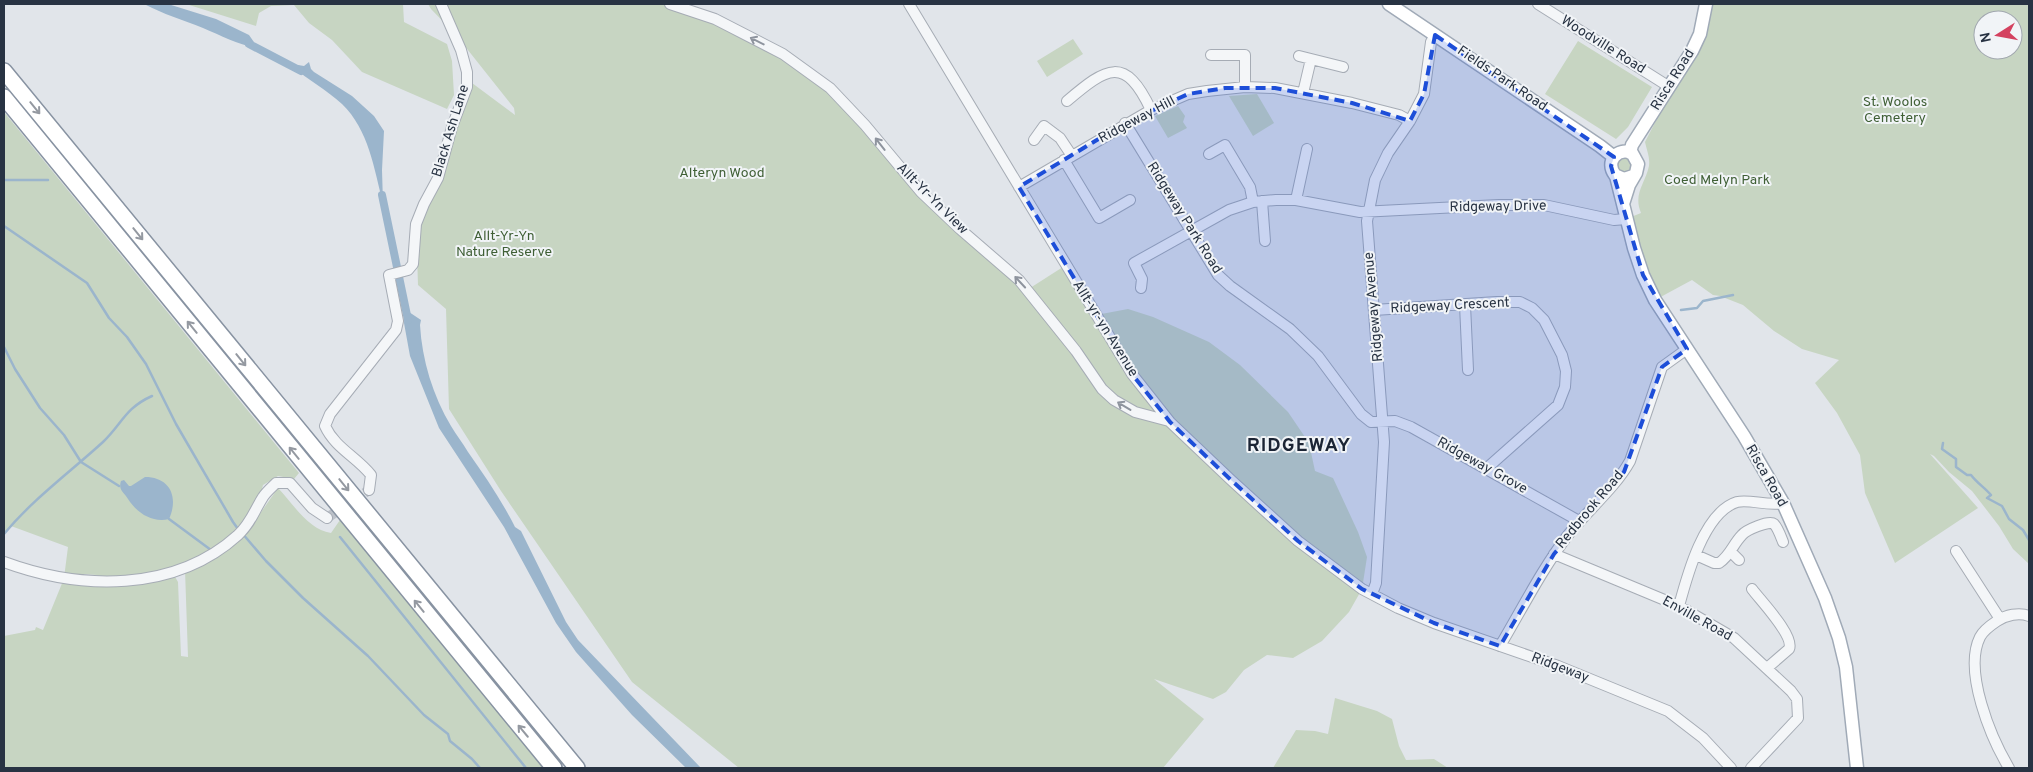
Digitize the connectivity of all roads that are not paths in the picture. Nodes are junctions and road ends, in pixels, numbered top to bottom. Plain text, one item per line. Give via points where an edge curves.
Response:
1 (441, 4) edge
2 (670, 4) edge
3 (909, 4) edge
4 (1389, 4) edge
5 (1538, 4) edge
6 (1706, 4) edge
7 (1405, 9) edge
8 (1435, 35) junction
9 (1211, 55) dead end
10 (1299, 56) dead end
11 (1311, 59) junction
12 (1344, 67) dead end
13 (4, 71) edge
14 (1245, 86) junction
15 (1668, 86) junction
16 (1303, 92) junction
17 (4, 97) edge
18 (1068, 101) dead end
19 (1151, 110) junction
20 (1410, 121) junction
21 (1125, 123) junction
22 (1034, 140) dead end
23 (1307, 149) dead end
24 (1630, 152) junction
25 (1209, 154) dead end
26 (1614, 157) junction
27 (1068, 158) junction
28 (1616, 176) junction
29 (1632, 176) junction
30 (1019, 187) junction
31 (1130, 200) dead end
32 (1296, 200) junction
33 (1257, 202) junction
34 (1624, 204) junction
35 (1368, 210) junction
36 (1626, 219) junction
37 (1190, 231) junction
38 (1265, 241) dead end
39 (1140, 288) dead end
40 (1465, 305) junction
41 (1374, 310) junction
42 (1687, 349) junction
43 (1468, 370) dead end
44 (1170, 422) junction
45 (1383, 422) junction
46 (1487, 468) junction
47 (369, 490) dead end
48 (1783, 503) junction
49 (327, 518) dead end
50 (1579, 521) junction
51 (1783, 542) dead end
52 (1956, 551) dead end
53 (1731, 552) junction
54 (1554, 554) junction
55 (1696, 555) junction
56 (1739, 560) dead end
57 (4, 562) edge
58 (1752, 589) dead end
59 (1372, 594) junction
60 (1679, 606) junction
61 (2029, 616) edge
62 (2000, 619) junction
63 (1500, 646) junction
64 (1768, 668) junction
65 (554, 768) edge
66 (577, 768) edge
67 (1731, 768) edge
68 (1751, 768) edge
69 (1857, 768) edge
70 (2009, 768) edge

1 - 47 street, Black Ash Lane via 461,50 467,87 438,178 416,224 413,264 408,270 389,275 398,321 396,330 330,414 325,426 335,442 362,463 371,475
44 -> 2 street, Allt-Yr-Yn View via 1135,412 1102,389 1020,280 921,192 830,88 783,54 715,19
3 - 30 street, Allt-yr-yn Avenue
4 - 7 main road, Fields Park Road
5 - 15 street, Woodville Road
6 - 15 main road, Risca Road via 1696,45
7 - 8 main road, Fields Park Road
8 - 20 street, Ridgeway Avenue via 1431,42 1424,94
8 - 26 main road, Fields Park Road
9 - 14 street via 1245,55
10 - 11 street
11 - 12 street
11 - 16 street
13 -> 66 highway
14 - 16 street, Ridgeway Hill
14 - 19 street, Ridgeway Hill via 1188,94
15 - 24 main road, Risca Road
16 - 20 street, Ridgeway Hill via 1399,115
65 -> 17 highway
18 - 19 street via 1101,75 1124,73 1141,89
19 - 21 street, Ridgeway Hill
20 - 35 street, Ridgeway Avenue via 1388,153 1375,180
21 - 27 street, Ridgeway Hill
21 - 37 street, Ridgeway Park Road
22 - 27 street via 1044,126 1060,138
23 - 32 street
24 - 26 main road via 1620,152
24 - 29 main road via 1638,164
25 - 33 street via 1225,144
26 - 28 main road via 1611,166
27 - 30 street, Ridgeway Hill
27 - 31 street via 1099,218
28 - 29 main road via 1624,179
28 - 34 main road, Risca Road
29 - 34 main road, Risca Road
30 - 44 street, Allt-yr-yn Avenue via 1132,374
32 - 33 street, Ridgeway Drive
32 - 35 street, Ridgeway Drive via 1360,212
33 - 37 street, Ridgeway Drive via 1229,210
33 - 38 street
34 - 36 main road, Risca Road
35 - 36 street, Ridgeway Drive via 1544,205 1614,220
35 - 41 street, Ridgeway Avenue
36 - 42 main road, Risca Road via 1643,276
37 - 39 street, Ridgeway Drive via 1134,263 1142,279
37 - 45 street, Ridgeway Park Road via 1218,275 1290,329 1318,356 1361,414 1371,422
40 - 41 street, Ridgeway Crescent
40 - 43 street
40 - 46 street, Ridgeway Crescent via 1520,302 1532,308 1544,320 1557,342 1566,371 1565,387 1558,405
41 - 45 street, Ridgeway Avenue
42 - 48 main road, Risca Road
42 - 50 street, Redbrook Road via 1662,367 1627,466
44 - 59 street, Allt-yr-yn Avenue via 1298,541 1338,573
45 - 46 street, Ridgeway Grove via 1395,421 1411,427
45 - 59 street, Ridgeway Avenue via 1376,583
46 - 50 street, Ridgeway Grove
48 - 55 street via 1771,505 1748,501 1725,508 1712,521
48 - 69 main road, Risca Road via 1839,638 1850,692
49 - 57 street via 312,508 290,483 276,483 263,496 247,526 210,557 180,570 143,579 102,582 60,578
50 - 54 street, Redbrook Road
51 - 53 street via 1775,525 1766,523 1742,534
52 - 62 street
53 - 55 street via 1719,563
53 - 56 street
54 - 60 street, Enville Road
54 - 63 street, Redbrook Road
55 - 60 street
58 - 64 street via 1791,644
59 - 63 street, Ridgeway via 1434,623
60 - 64 street, Enville Road via 1734,638
61 - 62 street via 2017,614
62 - 70 street via 1980,636 1975,657 1985,713
63 - 67 street, Ridgeway via 1668,711 1702,738
64 - 68 street, Enville Road via 1797,699 1798,718

